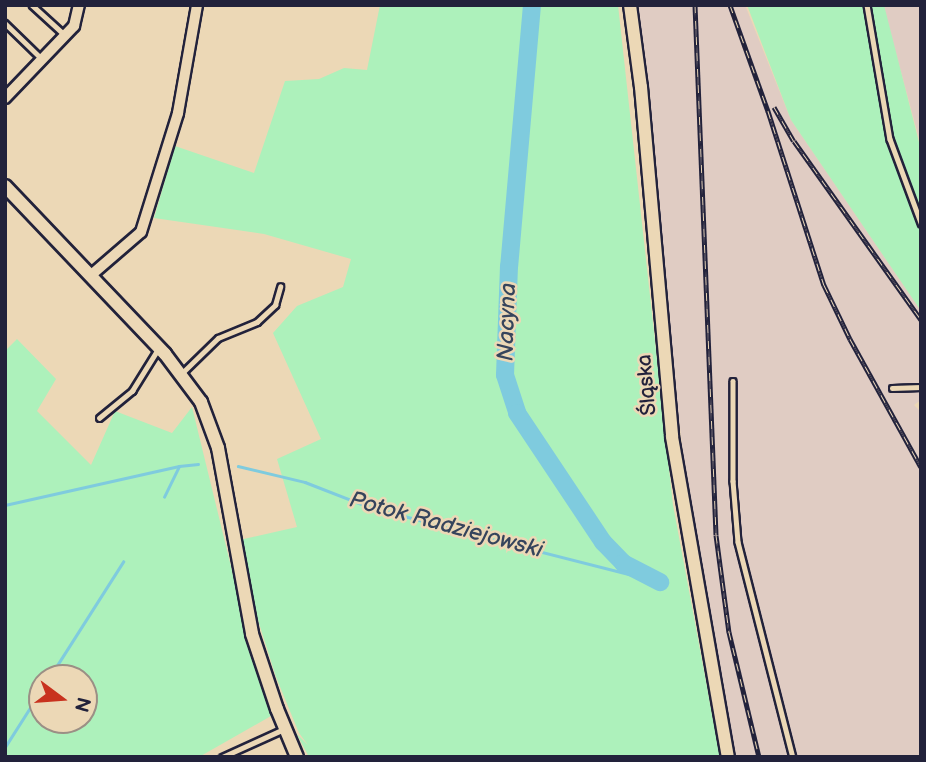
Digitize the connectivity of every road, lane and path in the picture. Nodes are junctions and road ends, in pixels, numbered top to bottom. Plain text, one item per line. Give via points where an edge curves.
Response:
1 (32, 5) edge
2 (79, 5) edge
3 (197, 5) edge
4 (630, 5) edge
5 (867, 5) edge
6 (5, 23) edge
7 (65, 35) junction
8 (43, 60) junction
9 (5, 99) edge
10 (5, 186) edge
11 (921, 223) edge
12 (90, 276) junction
13 (280, 287) dead end
14 (159, 348) junction
15 (181, 374) junction
16 (733, 381) dead end
17 (921, 387) edge
18 (892, 388) dead end
19 (99, 418) dead end
20 (285, 729) junction
21 (222, 757) edge
22 (298, 757) edge
23 (728, 757) edge
24 (793, 757) edge

1 - 7 lane
2 - 7 street via 74,26
3 - 12 street via 178,113 141,232
4 - 23 street, Śląska via 673,446
5 - 11 lane via 890,139
6 - 8 lane
7 - 8 street
8 - 9 street
10 - 12 street
12 - 14 street
13 - 15 lane via 275,305 257,323 218,338
14 - 15 street
14 - 19 lane via 132,391
15 - 20 street via 201,402 214,435 247,618
16 - 24 lane via 737,542
17 - 18 lane
20 - 21 lane
20 - 22 street

